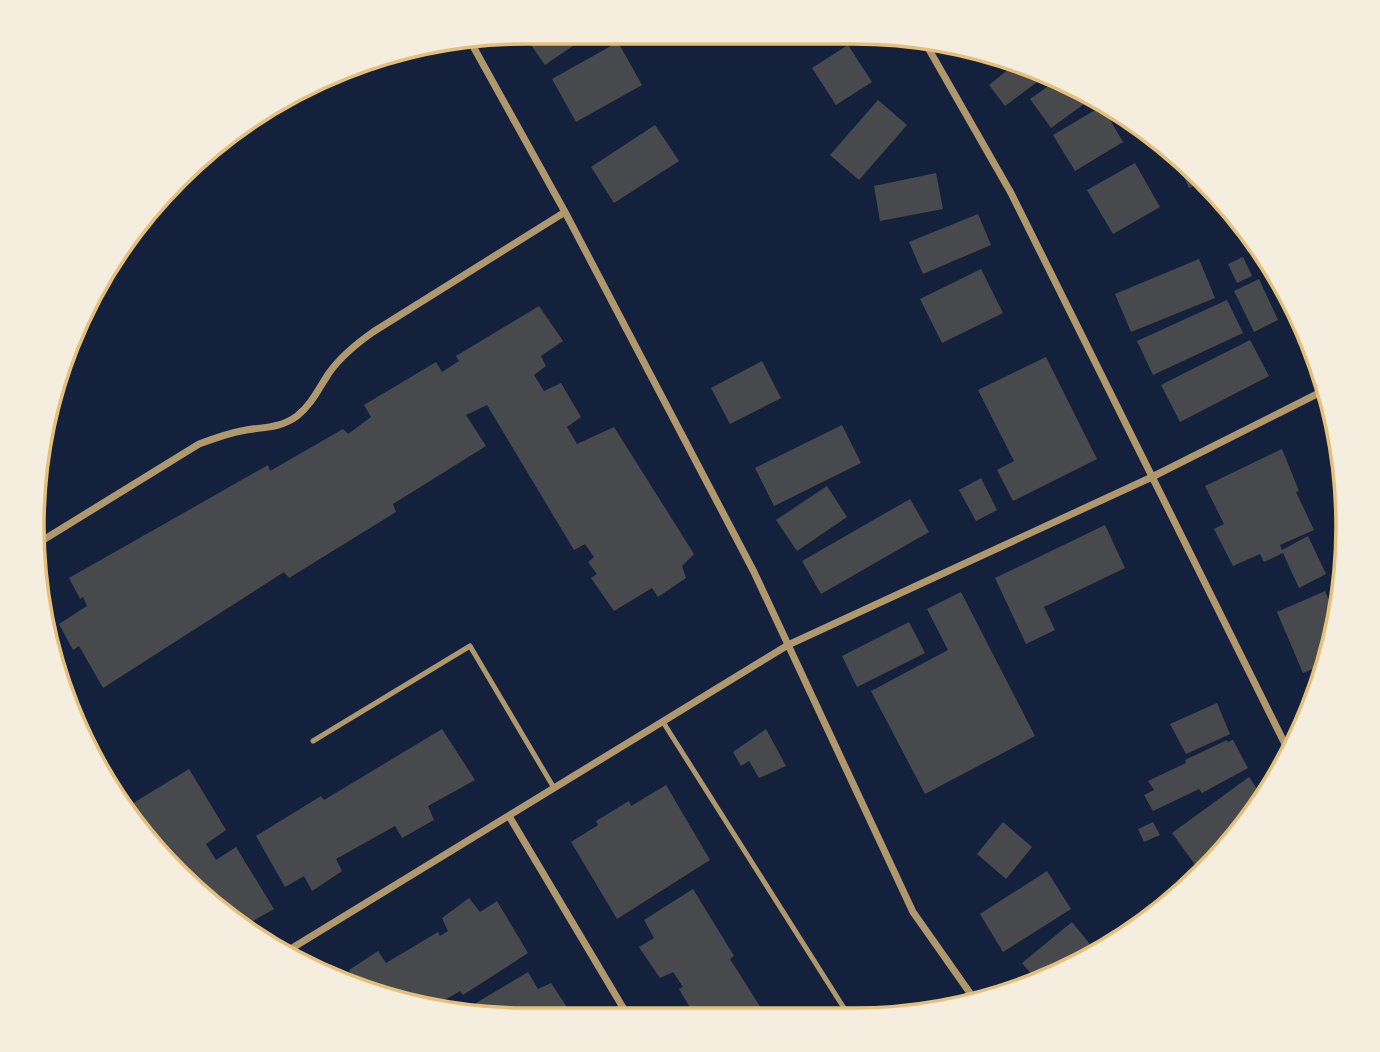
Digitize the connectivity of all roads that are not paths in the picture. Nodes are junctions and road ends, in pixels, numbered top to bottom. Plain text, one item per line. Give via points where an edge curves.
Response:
1 (473, 47) edge
2 (929, 50) edge
3 (565, 212) junction
4 (1318, 394) edge
5 (1152, 477) junction
6 (44, 539) edge
7 (788, 645) junction
8 (663, 722) junction
9 (313, 741) dead end
10 (1285, 743) edge
11 (554, 788) junction
12 (509, 816) junction
13 (292, 948) edge
14 (971, 994) edge
15 (623, 1008) edge
16 (844, 1008) edge

1 - 3 street
2 - 5 street via 1011,193
3 - 6 street via 354,346 297,416 272,428 225,434 199,444
3 - 7 street
4 - 5 street
5 - 7 street
5 - 10 street
7 - 8 street
7 - 14 street via 913,912
8 - 11 street
8 - 16 lane
9 - 11 lane via 470,646
11 - 12 street
12 - 13 street
12 - 15 street

